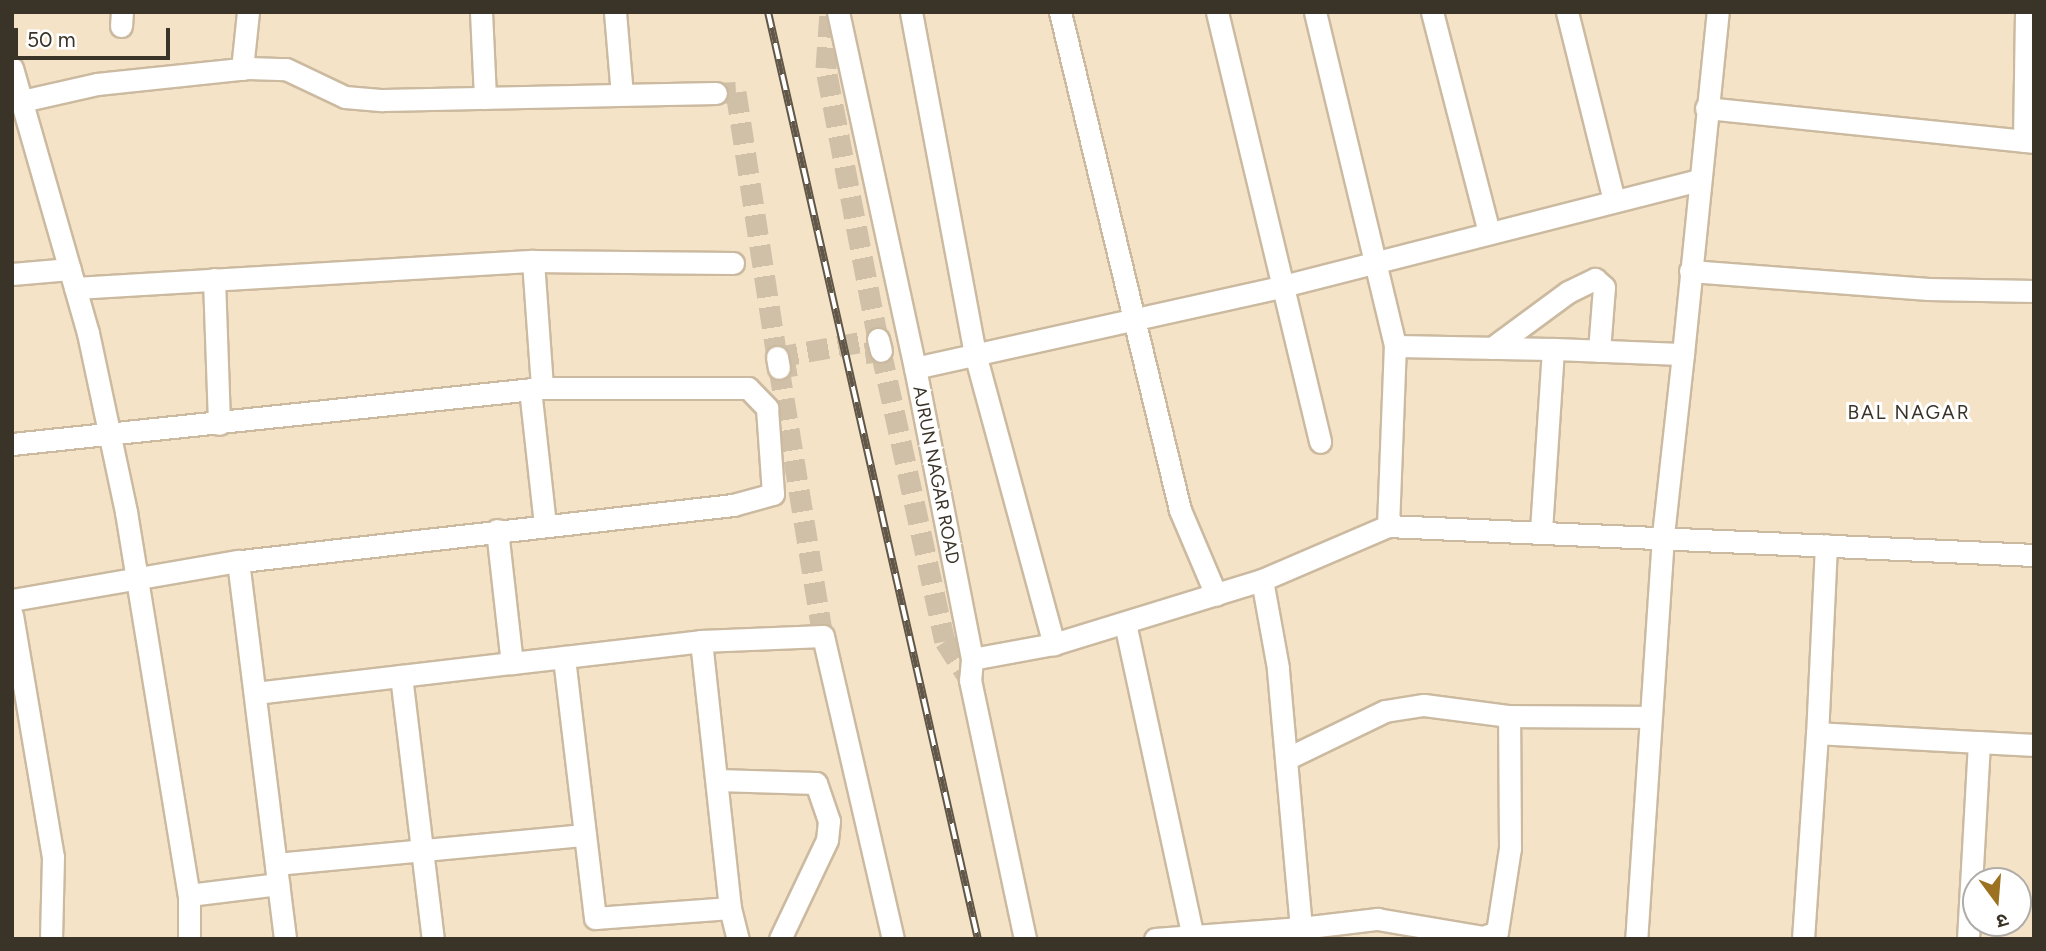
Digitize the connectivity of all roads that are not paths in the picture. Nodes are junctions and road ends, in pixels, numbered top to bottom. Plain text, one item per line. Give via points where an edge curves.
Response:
1 (248, 12) edge
2 (481, 12) edge
3 (615, 12) edge
4 (838, 12) edge
5 (911, 12) edge
6 (1060, 12) edge
7 (1217, 12) edge
8 (1315, 12) edge
9 (1432, 12) edge
10 (1567, 12) edge
11 (1718, 12) edge
12 (2026, 12) edge
13 (12, 68) edge
14 (242, 69) junction
15 (716, 93) tunnel mouth
16 (622, 95) junction
17 (485, 98) junction
18 (22, 101) junction
19 (1706, 108) junction
20 (2029, 142) edge
21 (1699, 180) junction
22 (1614, 200) junction
23 (1489, 233) junction
24 (1376, 259) junction
25 (533, 261) junction
26 (733, 263) dead end
27 (1690, 271) junction
28 (12, 274) edge
29 (73, 279) junction
30 (214, 279) junction
31 (1279, 286) junction
32 (2034, 291) edge
33 (1131, 319) junction
34 (1395, 346) junction
35 (1492, 348) junction
36 (1553, 349) junction
37 (1599, 351) junction
38 (975, 354) junction
39 (1683, 354) junction
40 (915, 368) junction
41 (536, 388) junction
42 (219, 424) junction
43 (110, 436) junction
44 (1320, 442) dead end
45 (12, 444) edge
46 (545, 524) junction
47 (1388, 526) junction
48 (496, 530) junction
49 (1541, 530) junction
50 (1662, 536) junction
51 (1826, 545) junction
52 (2034, 555) edge
53 (238, 561) junction
54 (137, 577) junction
55 (1262, 580) junction
56 (1216, 595) junction
57 (12, 600) edge
58 (12, 615) edge
59 (1125, 623) junction
60 (701, 641) junction
61 (1054, 644) junction
62 (564, 657) junction
63 (972, 659) junction
64 (512, 663) junction
65 (401, 676) junction
66 (255, 693) junction
67 (1509, 716) junction
68 (1650, 718) junction
69 (1817, 733) junction
70 (1979, 742) junction
71 (2034, 746) edge
72 (1286, 759) junction
73 (22, 760) edge
74 (717, 780) junction
75 (585, 835) junction
76 (422, 849) junction
77 (277, 874) junction
78 (189, 895) junction
79 (730, 908) junction
80 (595, 928) edge
81 (1301, 928) junction
82 (1192, 933) junction
83 (1234, 935) edge
84 (1498, 935) edge
85 (51, 939) edge
86 (190, 939) edge
87 (285, 939) edge
88 (433, 939) edge
89 (738, 939) edge
90 (780, 939) edge
91 (893, 939) edge
92 (1025, 939) edge
93 (1155, 939) edge
94 (1636, 939) edge
95 (1804, 939) edge
96 (1968, 939) edge

1 - 14 street
2 - 17 street
3 - 16 street
4 - 40 street, AJRUN NAGAR ROAD
5 - 38 street
6 - 33 street
7 - 31 street
8 - 24 street
9 - 23 street
10 - 22 street
11 - 19 street
12 - 20 street
13 - 18 street
14 - 17 street via 286,69 345,97
14 - 18 street via 97,84
15 - 16 street
16 - 17 street
18 - 29 street
19 - 20 street
19 - 21 street
21 - 22 street
21 - 27 street
22 - 23 street
23 - 24 street
24 - 31 street
24 - 34 street
25 - 26 street
25 - 30 street
25 - 41 street
27 - 32 street via 1928,289
27 - 39 street
28 - 29 street
29 - 30 street
29 - 43 street
30 - 42 street
31 - 33 street
31 - 44 street
33 - 38 street
33 - 56 street via 1180,510
34 - 35 street
34 - 47 street
35 - 36 street
35 - 37 street via 1568,292 1595,279 1604,287
36 - 37 street
36 - 49 street
37 - 39 street
38 - 40 street
38 - 61 street
39 - 50 street
40 - 63 street, AJRUN NAGAR ROAD
41 - 42 street
41 - 46 street
41 - 46 street via 748,388 767,408 773,494 733,505
42 - 43 street
43 - 45 street
43 - 54 street
46 - 48 street
47 - 49 street
47 - 55 street
48 - 53 street
48 - 64 street
49 - 50 street
50 - 51 street
50 - 68 street
51 - 52 street
51 - 69 street
53 - 54 street
53 - 66 street
54 - 57 street
54 - 78 street
55 - 56 street
55 - 72 street via 1278,668
56 - 59 street
58 - 73 street
59 - 61 street
59 - 82 street
60 - 62 street
60 - 74 street
60 - 91 street via 823,636
61 - 63 street
62 - 64 street
62 - 75 street
63 - 92 street, AJRUN NAGAR ROAD via 970,680
64 - 65 street
65 - 66 street
65 - 76 street
66 - 77 street
67 - 68 street
67 - 72 street via 1424,705 1385,711
67 - 84 street via 1510,848
68 - 94 street
69 - 70 street
69 - 95 street
70 - 71 street
70 - 96 street
72 - 81 street
73 - 85 street via 53,857
74 - 79 street
74 - 90 street via 816,783 829,821 827,840
75 - 76 street
75 - 80 street
76 - 77 street
76 - 88 street
77 - 78 street
77 - 87 street
78 - 86 street
79 - 80 street
79 - 89 street
81 - 83 street
81 - 84 street via 1377,919 1483,937
82 - 83 street
82 - 93 street

